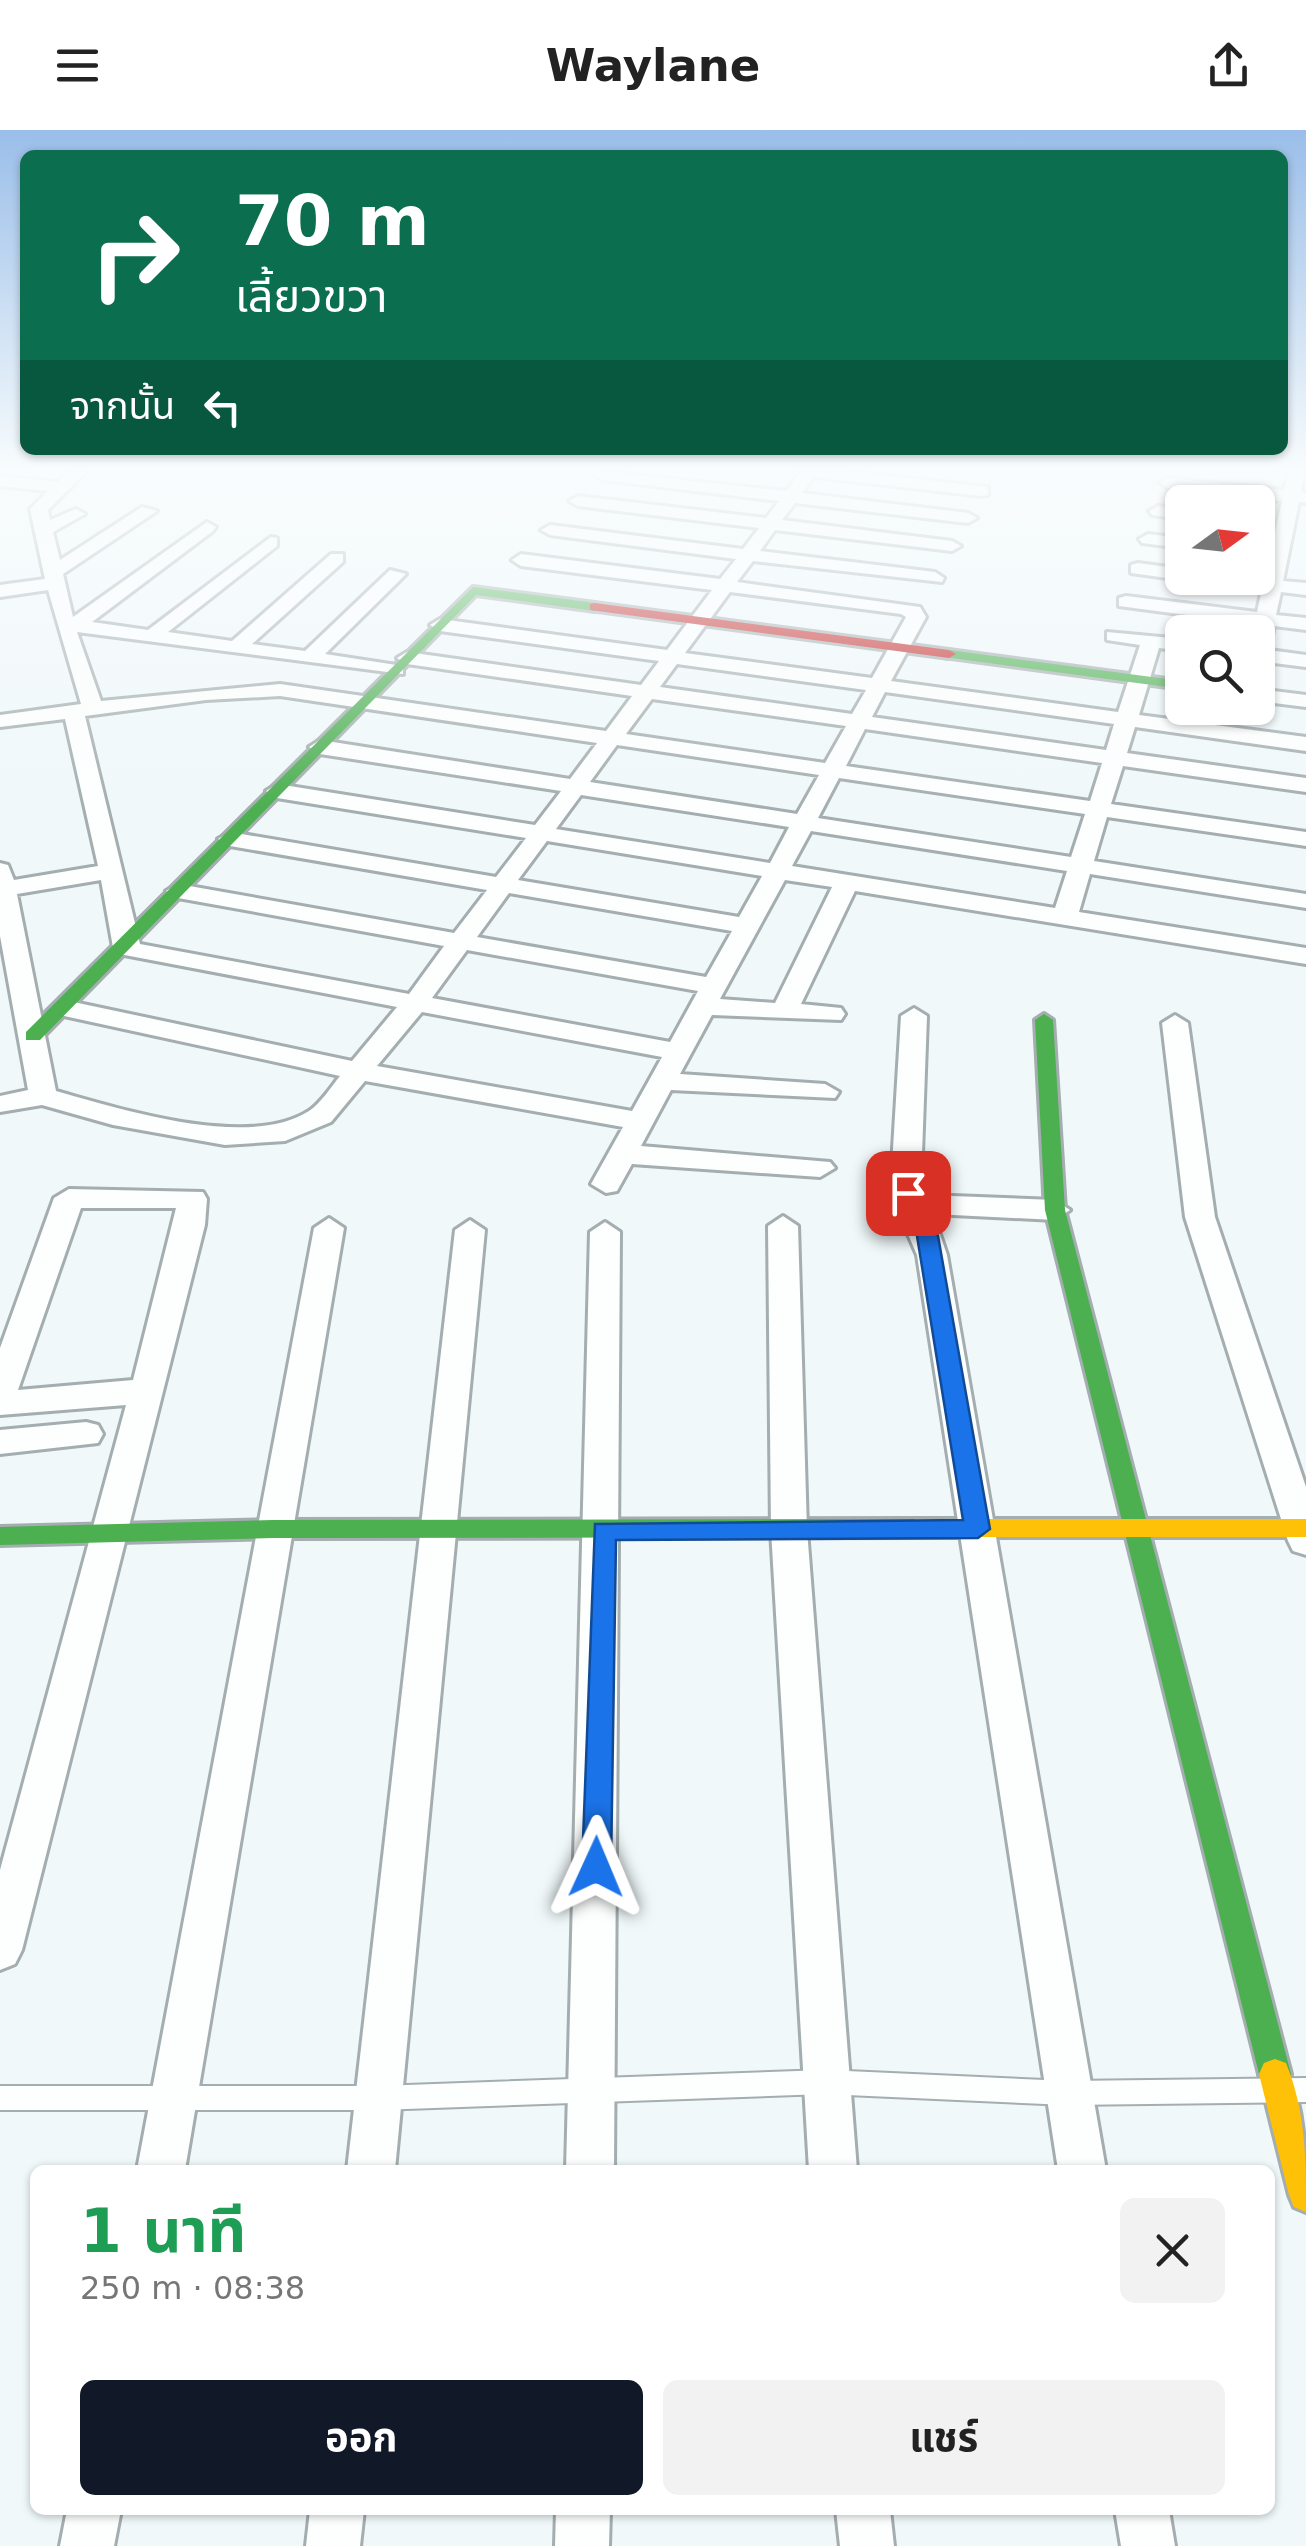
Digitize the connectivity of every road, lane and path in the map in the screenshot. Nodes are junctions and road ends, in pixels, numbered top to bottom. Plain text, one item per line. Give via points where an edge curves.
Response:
1 (30, 584) edge
2 (56, 584) edge
3 (127, 584) edge
4 (218, 584) edge
5 (308, 584) edge
6 (388, 584) edge
7 (706, 584) edge
8 (1275, 585) edge
9 (724, 586) junction
10 (1306, 588) edge
11 (0, 591) edge
12 (1126, 602) dead end
13 (1233, 615) edge
14 (1275, 620) edge
15 (698, 621) junction
16 (1306, 624) edge
17 (70, 625) junction
18 (440, 625) junction
19 (153, 636) junction
20 (1114, 636) dead end
21 (1152, 641) junction
22 (1165, 643) edge
23 (236, 647) junction
24 (897, 647) junction
25 (672, 657) junction
26 (1275, 657) edge
27 (310, 658) junction
28 (1306, 661) edge
29 (402, 664) junction
30 (1140, 680) junction
31 (1165, 683) edge
32 (876, 685) junction
33 (646, 692) junction
34 (1275, 697) edge
35 (362, 702) junction
36 (1306, 702) edge
37 (83, 708) junction
38 (1127, 720) junction
39 (0, 721) edge
40 (857, 722) junction
41 (613, 736) junction
42 (1306, 744) edge
43 (320, 748) junction
44 (1114, 758) junction
45 (831, 768) junction
46 (1306, 786) edge
47 (575, 788) junction
48 (277, 791) junction
49 (1099, 808) junction
50 (802, 823) junction
51 (540, 834) junction
52 (1306, 838) edge
53 (230, 839) junction
54 (1080, 866) junction
55 (113, 871) junction
56 (775, 872) junction
57 (1, 883) edge
58 (846, 884) junction
59 (502, 885) junction
60 (178, 891) junction
61 (1306, 901) edge
62 (1064, 919) junction
63 (746, 926) junction
64 (459, 944) junction
65 (125, 946) junction
66 (1306, 956) edge
67 (708, 996) junction
68 (415, 1003) junction
69 (64, 1008) junction
70 (784, 1011) junction
71 (832, 1014) dead end
72 (914, 1016) dead end
73 (1044, 1020) dead end
74 (1174, 1022) dead end
75 (33, 1036) junction
76 (678, 1052) junction
77 (362, 1072) junction
78 (662, 1082) junction
79 (826, 1092) dead end
80 (43, 1096) junction
81 (0, 1104) edge
82 (640, 1121) junction
83 (622, 1154) junction
84 (820, 1168) dead end
85 (606, 1184) dead end
86 (910, 1204) junction
87 (1056, 1210) junction
88 (783, 1226) dead end
89 (329, 1228) dead end
90 (470, 1230) dead end
91 (605, 1232) dead end
92 (148, 1391) junction
93 (0, 1394) edge
94 (0, 1403) edge
95 (86, 1434) dead end
96 (0, 1442) edge
97 (273, 1528) junction
98 (1137, 1528) junction
99 (439, 1529) junction
100 (978, 1529) junction
101 (604, 1530) junction
102 (790, 1530) junction
103 (113, 1532) junction
104 (1305, 1532) edge
105 (0, 1536) edge
106 (0, 1950) edge
107 (824, 2082) junction
108 (1306, 2090) edge
109 (592, 2091) junction
110 (1279, 2091) junction
111 (1068, 2093) junction
112 (0, 2098) edge
113 (378, 2098) junction
114 (175, 2099) junction
115 (162, 2165) edge
116 (371, 2165) edge
117 (590, 2165) edge
118 (832, 2165) edge
119 (1081, 2165) edge
120 (1306, 2195) edge
121 (93, 2515) edge
122 (336, 2515) edge
123 (583, 2515) edge
124 (864, 2515) edge
125 (1143, 2515) edge
126 (88, 2546) edge
127 (333, 2546) edge
128 (582, 2546) edge
129 (867, 2546) edge
130 (1148, 2546) edge

1 - 11 street
2 - 17 street
3 - 17 street
4 - 19 street
5 - 23 street
6 - 27 street
7 - 9 street
8 - 10 street
9 - 15 street
9 - 24 street via 914,611
12 - 13 street
14 - 16 street
15 - 18 street via 473,591
15 - 24 street
15 - 25 street
17 - 19 street
17 - 37 street
18 - 25 street
18 - 29 street
19 - 23 street
20 - 21 street
21 - 22 street
21 - 30 street
23 - 27 street
24 - 30 street
24 - 32 street
25 - 32 street
25 - 33 street
26 - 28 street
27 - 29 street
29 - 33 street
29 - 35 street
30 - 31 street
30 - 38 street
32 - 38 street
32 - 40 street
33 - 40 street
33 - 41 street
34 - 36 street
35 - 37 street via 247,690
35 - 41 street
35 - 43 street
37 - 39 street
37 - 55 street
38 - 42 street
38 - 44 street
40 - 44 street
40 - 45 street
41 - 45 street
41 - 47 street
43 - 47 street
43 - 48 street
44 - 46 street
44 - 49 street
45 - 49 street
45 - 50 street
47 - 50 street
47 - 51 street
48 - 51 street
48 - 53 street
49 - 52 street
49 - 54 street
50 - 54 street
50 - 56 street
51 - 56 street
51 - 59 street
53 - 59 street
53 - 60 street
54 - 61 street
54 - 62 street
55 - 57 street
55 - 65 street
56 - 58 street
56 - 63 street
57 - 75 street
58 - 62 street
58 - 70 street
59 - 63 street
59 - 64 street
60 - 64 street
60 - 65 street
62 - 66 street
63 - 67 street
64 - 67 street
64 - 68 street
65 - 68 street
65 - 69 street
67 - 70 street
67 - 76 street
68 - 76 street
68 - 77 street
69 - 75 street
69 - 77 street
70 - 71 street
72 - 86 street
73 - 87 street
74 - 104 street via 1200,1217
75 - 80 street
76 - 78 street
77 - 80 street via 306,1126 264,1134 206,1132
77 - 82 street
78 - 79 street
78 - 82 street
80 - 81 street
82 - 83 street
83 - 84 street
83 - 85 street
86 - 87 street
86 - 100 street via 932,1255
87 - 98 street
88 - 102 street
89 - 97 street
90 - 99 street
91 - 101 street
92 - 93 street via 194,1205 182,1197 84,1195 64,1204
92 - 94 street
92 - 103 street
95 - 96 street
97 - 99 street
97 - 103 street
97 - 114 street
98 - 100 street
98 - 104 street
98 - 110 street
99 - 101 street
99 - 113 street
100 - 102 street
100 - 111 street
101 - 102 street
101 - 109 street
102 - 107 street
103 - 105 street
103 - 106 street
107 - 109 lane
107 - 111 lane
107 - 118 street
108 - 110 lane
109 - 113 lane
109 - 117 street
110 - 111 lane
110 - 120 street
111 - 119 street
112 - 114 lane
113 - 114 lane
113 - 116 street
114 - 115 street
121 - 126 street
122 - 127 street
123 - 128 street
124 - 129 street
125 - 130 street

